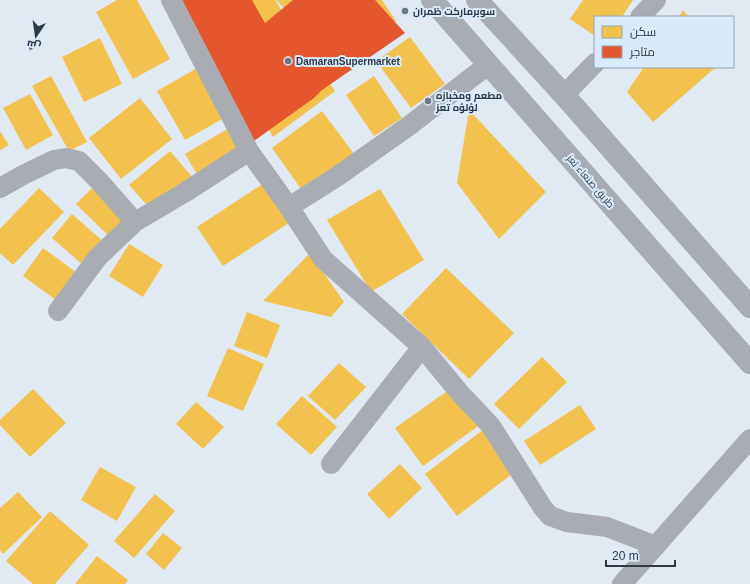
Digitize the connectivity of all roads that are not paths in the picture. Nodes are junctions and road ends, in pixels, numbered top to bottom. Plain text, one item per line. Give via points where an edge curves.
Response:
1 (171, 0) edge
2 (432, 0) edge
3 (477, 0) edge
4 (656, 0) edge
5 (641, 16) edge
6 (489, 64) junction
7 (594, 64) edge
8 (564, 96) junction
9 (249, 151) junction
10 (0, 188) edge
11 (289, 207) junction
12 (135, 222) junction
13 (750, 307) edge
14 (58, 311) dead end
15 (422, 347) junction
16 (750, 363) edge
17 (750, 439) edge
18 (331, 464) dead end
19 (656, 546) junction
20 (622, 584) edge

1 - 9 street
2 - 6 highway, طريق صنعاء تعز
3 - 8 highway
4 - 5 street
6 - 11 street via 410,125
6 - 16 highway, طريق صنعاء تعز
7 - 8 street
8 - 13 highway
9 - 11 street
9 - 12 street
10 - 12 street via 54,160 66,158 79,161
11 - 15 street via 323,259
12 - 14 street via 98,257
15 - 18 street
15 - 19 street via 491,426 550,516 567,522 607,527
17 - 19 street
19 - 20 street

